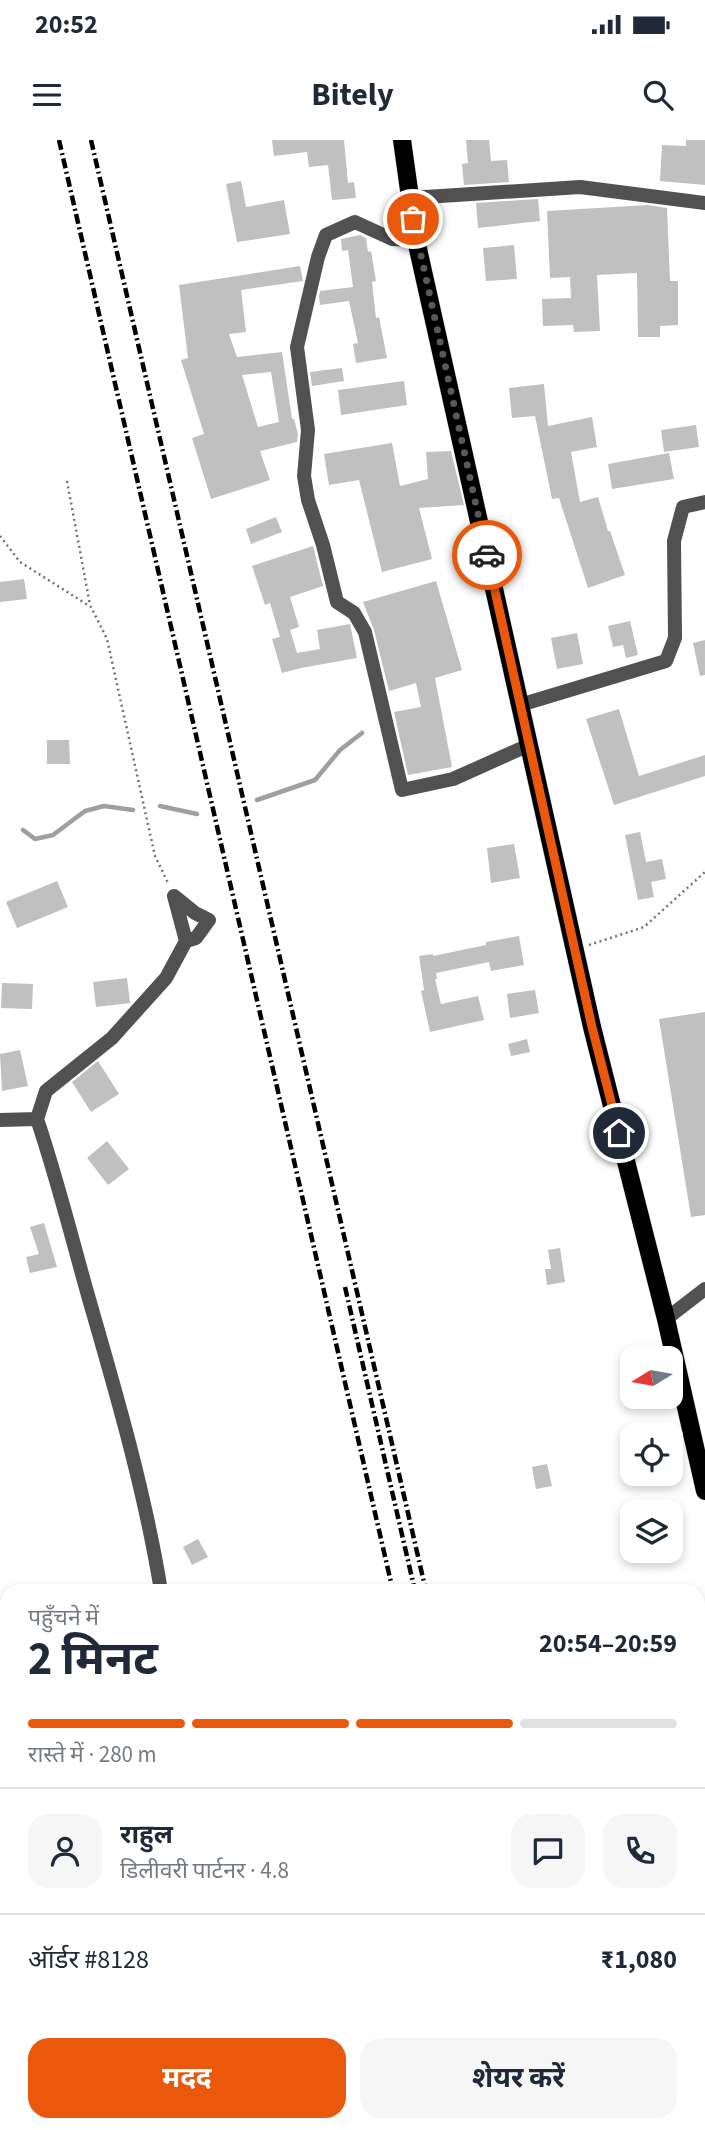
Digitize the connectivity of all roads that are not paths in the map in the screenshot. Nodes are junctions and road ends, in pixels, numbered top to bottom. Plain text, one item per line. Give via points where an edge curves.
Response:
1 (402, 140) edge
2 (410, 198) junction
3 (705, 204) edge
4 (416, 240) junction
5 (705, 502) edge
6 (520, 705) junction
7 (529, 745) junction
8 (186, 941) junction
9 (37, 1119) junction
10 (0, 1120) edge
11 (705, 1289) edge
12 (666, 1319) junction
13 (705, 1491) edge
14 (160, 1584) edge

1 - 2 main road
2 - 3 street via 580,187
2 - 4 main road
4 - 6 main road
4 - 7 street via 392,239 355,222 326,235 297,346 308,430 303,476 308,500 337,602 354,613 365,632 402,790 453,779
5 - 6 street via 683,507 674,541 675,638 666,661
6 - 7 main road
7 - 12 main road
8 - 8 street via 174,896 209,920 196,938
8 - 9 street via 166,978 112,1038 46,1091
9 - 10 street
9 - 14 street via 124,1420
11 - 12 street
12 - 13 main road

